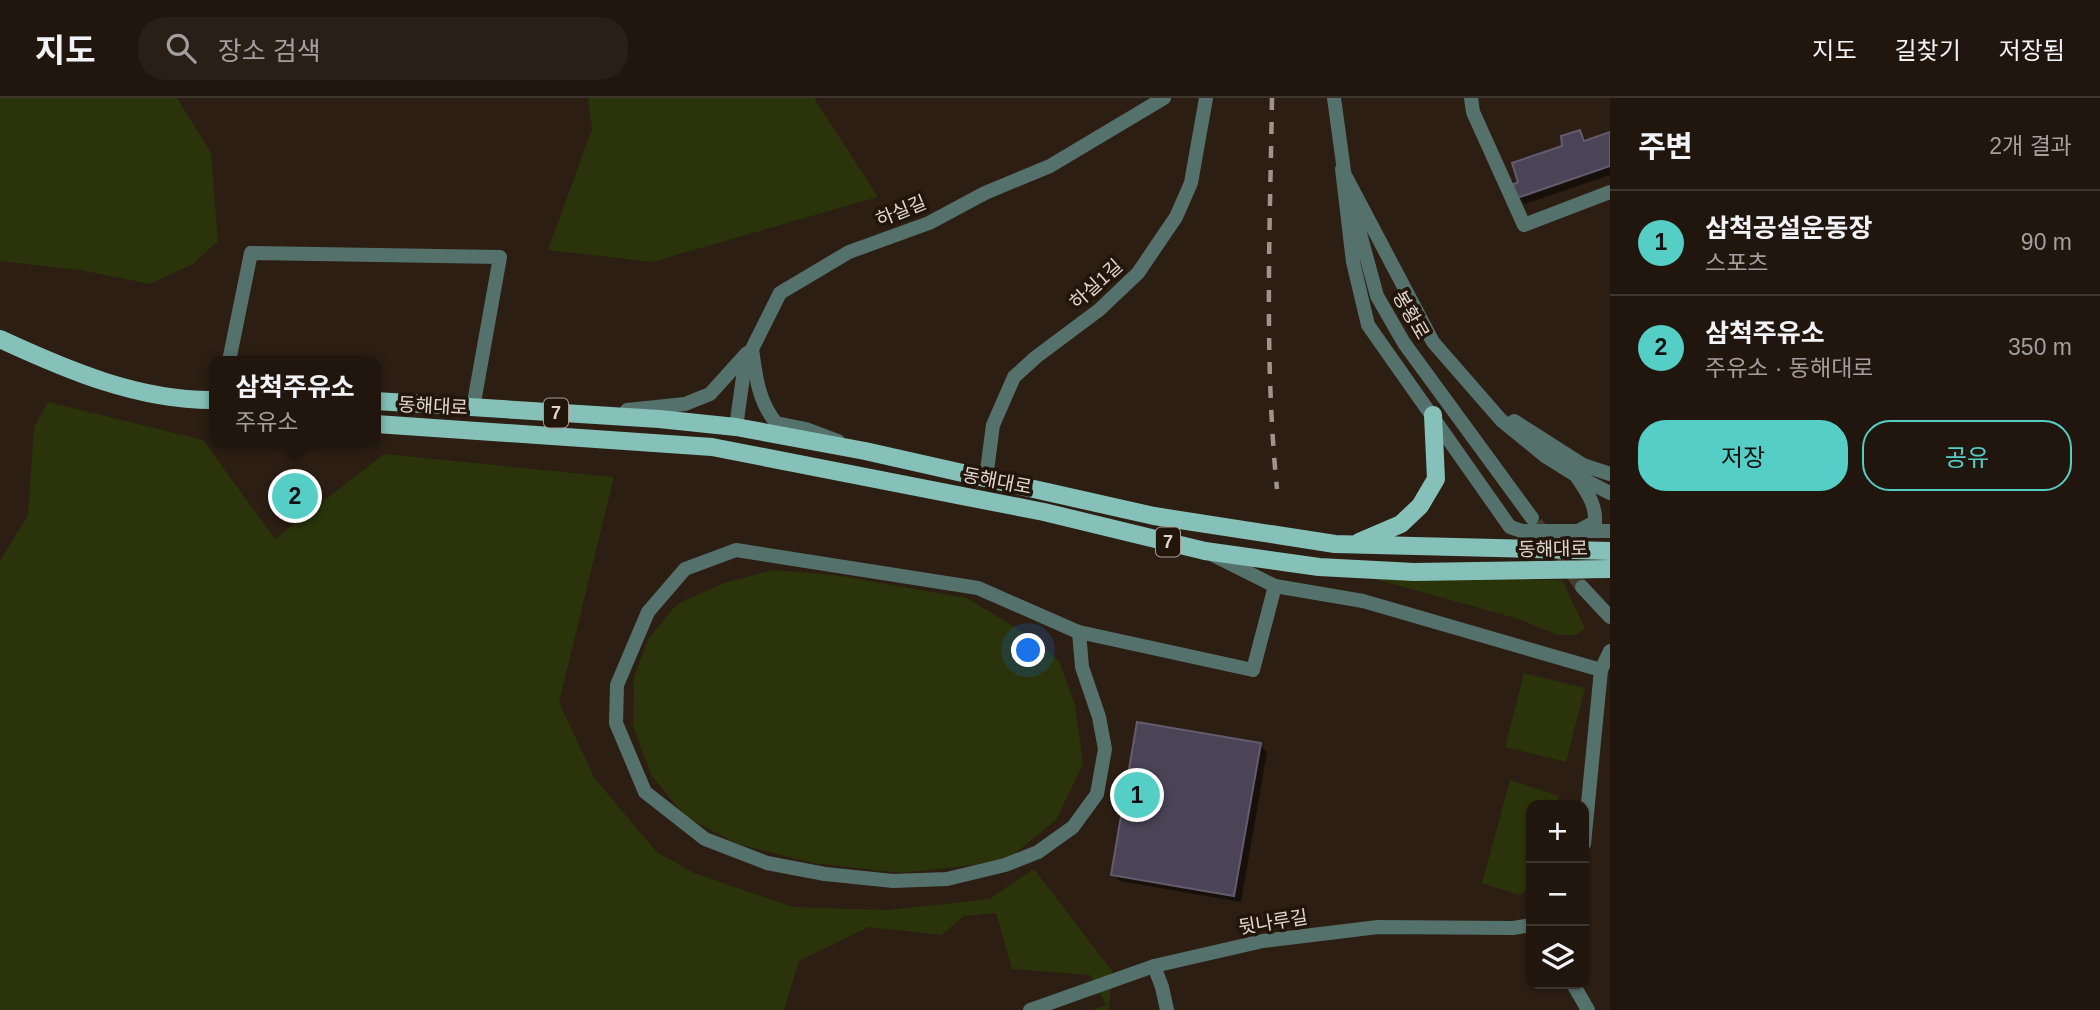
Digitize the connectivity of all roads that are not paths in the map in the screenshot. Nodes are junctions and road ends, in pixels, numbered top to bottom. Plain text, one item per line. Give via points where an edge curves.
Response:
1 (1164, 98) edge
2 (1206, 98) edge
3 (1334, 98) edge
4 (1471, 98) edge
5 (1342, 169) junction
6 (1610, 192) edge
7 (0, 339) edge
8 (752, 346) junction
9 (230, 356) edge
10 (209, 400) edge
11 (381, 401) edge
12 (1486, 403) junction
13 (473, 408) junction
14 (550, 413) junction
15 (1433, 415) junction
16 (381, 424) edge
17 (736, 427) junction
18 (734, 450) junction
19 (865, 451) junction
20 (1610, 474) edge
21 (1577, 476) junction
22 (986, 478) junction
23 (1610, 492) edge
24 (1532, 518) tunnel mouth
25 (1579, 531) junction
26 (1610, 531) edge
27 (1354, 545) junction
28 (1205, 551) junction
29 (1610, 551) edge
30 (1610, 569) edge
31 (1275, 586) junction
32 (1582, 587) tunnel mouth
33 (1610, 617) edge
34 (1079, 632) junction
35 (1610, 651) edge
36 (1601, 670) junction
37 (1588, 800) edge
38 (1526, 926) edge
39 (1154, 966) junction
40 (1576, 989) edge
41 (1030, 1010) edge
42 (1167, 1010) edge
43 (1588, 1010) edge

1 - 8 street, 하실길 via 1050,166 929,223 849,252 780,293
2 - 22 street, 하실1길 via 1191,183 1176,217 1138,273 1014,377 993,425
3 - 5 street, 봉황로
4 - 6 street via 1473,112 1524,225
5 - 12 street via 1433,342
5 - 15 street via 1353,262 1368,325
5 - 24 street, 봉황로 via 1377,296 1388,319
7 - 10 main road via 53,364 124,388
8 - 14 street via 710,394 685,404 633,411 586,407
8 - 17 street, 하실길 via 745,363
8 - 19 street via 757,386 764,408 776,423
9 - 13 street via 251,253 500,257
11 - 13 main road, 동해대로 / 7
12 - 20 street via 1583,465
12 - 21 street via 1545,456
13 - 14 main road, 동해대로 / 7
14 - 17 main road, 동해대로 / 7
15 - 25 street via 1510,527
15 - 27 main road via 1436,479 1420,506 1401,524
16 - 18 main road, 동해대로 / 7
17 - 18 main road
17 - 19 main road, 동해대로 / 7
18 - 28 main road, 동해대로 / 7 via 1044,512
19 - 22 main road, 동해대로 / 7
21 - 23 street
21 - 25 street via 1595,513 1595,522
22 - 27 main road, 동해대로 / 7 via 1154,516
25 - 26 street
27 - 29 main road, 동해대로 / 7
28 - 30 main road, 동해대로 / 7 via 1319,567 1414,572
28 - 31 street
31 - 34 street via 1253,670
31 - 36 street via 1363,601
32 - 33 street
34 - 34 street via 978,588 736,550 685,569 648,612 617,685 617,723 645,792 705,839 767,863 825,874 893,881 947,878 1038,852 1073,827 1097,794 1105,749 1082,667
35 - 36 street
36 - 37 street
38 - 39 street, 뒷나루길 via 1378,927 1263,941
39 - 41 street, 뒷나루길
39 - 42 street
40 - 43 street

